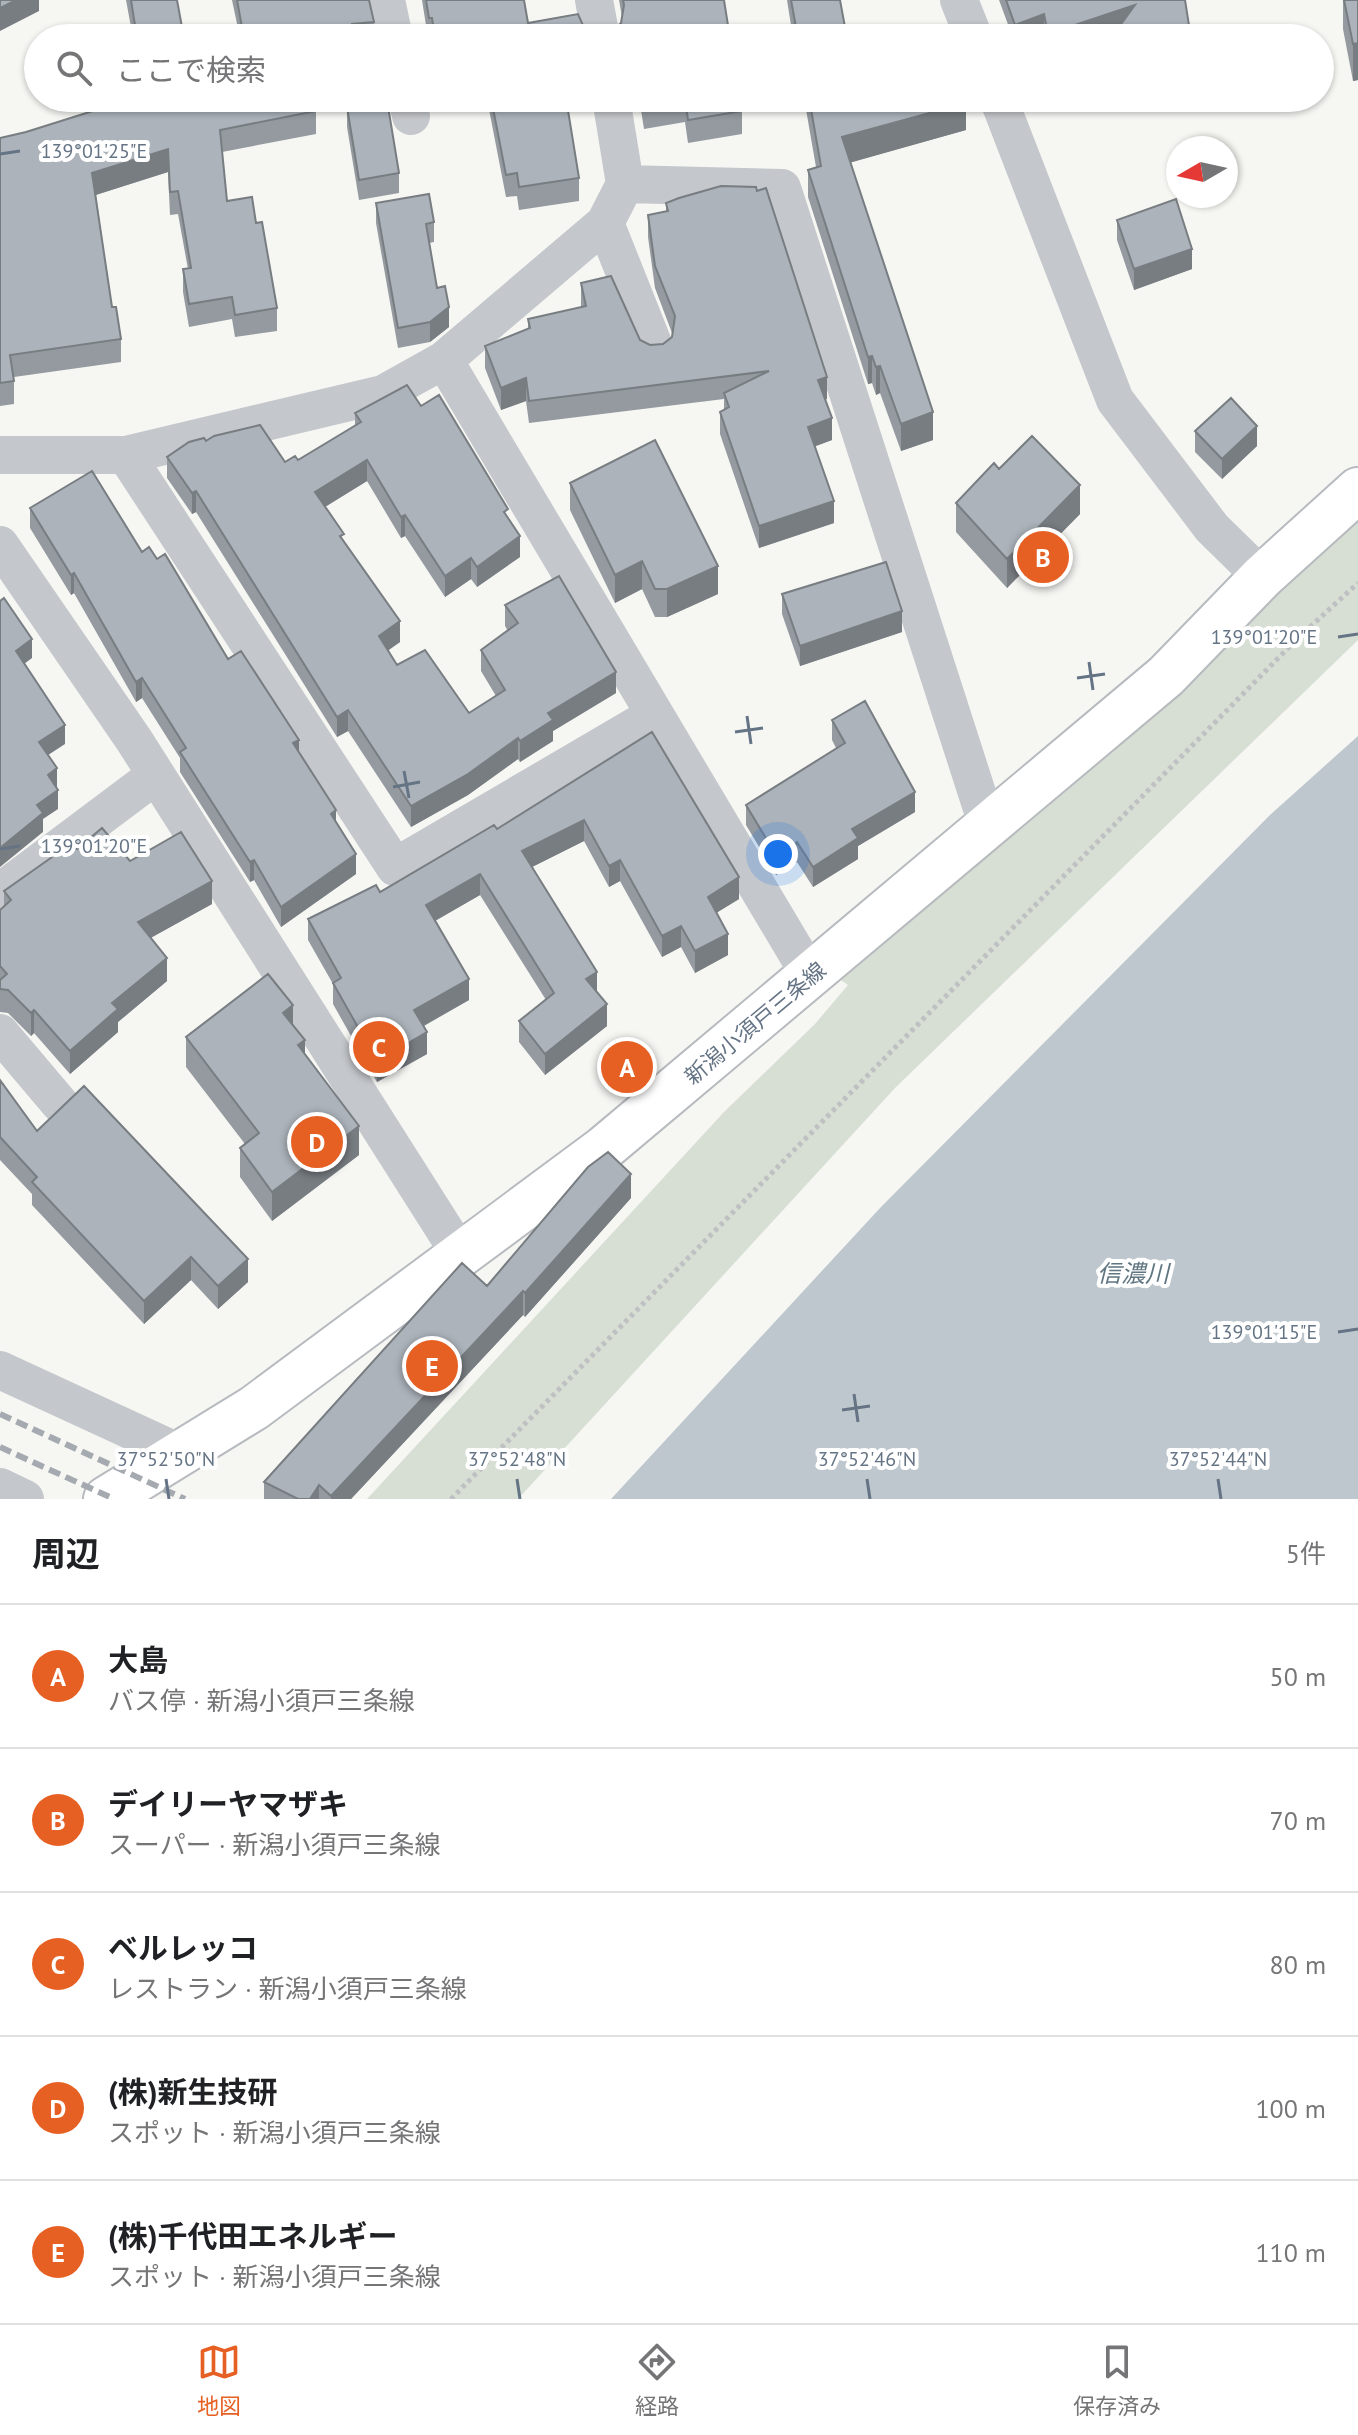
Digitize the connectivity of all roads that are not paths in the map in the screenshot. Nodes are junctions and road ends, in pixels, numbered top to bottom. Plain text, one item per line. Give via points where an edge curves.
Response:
1 (386, 0) edge
2 (594, 0) edge
3 (959, 0) edge
4 (391, 24) edge
5 (598, 24) edge
6 (968, 24) edge
7 (613, 112) edge
8 (1003, 112) edge
9 (625, 184) junction
10 (605, 223) junction
11 (654, 346) edge
12 (444, 360) junction
13 (0, 455) edge
14 (126, 455) junction
15 (1358, 490) edge
16 (0, 545) edge
17 (1262, 577) junction
18 (653, 716) junction
19 (156, 775) junction
20 (988, 827) junction
21 (0, 892) edge
22 (811, 977) junction
23 (0, 1033) edge
24 (60, 1104) edge
25 (460, 1254) junction
26 (0, 1370) edge
27 (180, 1453) junction
28 (0, 1487) edge
29 (25, 1499) edge
30 (106, 1499) edge

1 - 4 street
2 - 5 street
3 - 6 street
7 - 9 street
8 - 17 street via 1115,400 1212,528
9 - 10 street
9 - 20 street via 782,188
10 - 11 street
10 - 12 street
12 - 14 street via 383,394
12 - 18 street
13 - 14 street
14 - 18 street via 395,867
15 - 17 main road, 新潟小須戸三条線
16 - 19 street
17 - 20 main road, 新潟小須戸三条線 via 1166,676
18 - 22 street
19 - 21 street
19 - 25 street
20 - 22 main road, 新潟小須戸三条線
22 - 25 main road, 新潟小須戸三条線 via 603,1149
23 - 24 street
25 - 27 main road, 新潟小須戸三条線 via 254,1408
26 - 27 street
27 - 30 main road, 新潟小須戸三条線
28 - 29 street

